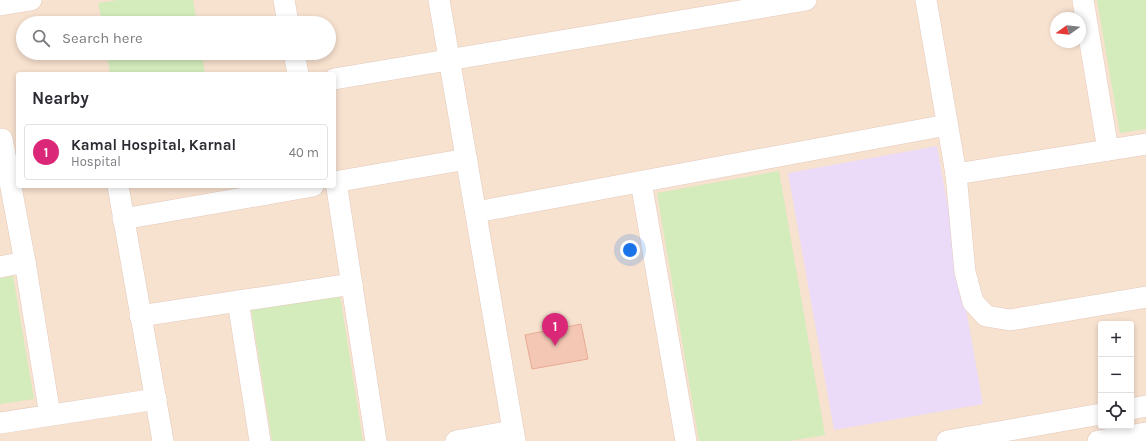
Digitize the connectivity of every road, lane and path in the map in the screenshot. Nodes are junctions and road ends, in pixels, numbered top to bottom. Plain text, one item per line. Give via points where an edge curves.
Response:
1 (31, 0) edge
2 (284, 0) edge
3 (439, 0) edge
4 (806, 0) edge
5 (926, 0) edge
6 (1083, 0) edge
7 (0, 5) edge
8 (287, 16) edge
9 (449, 59) junction
10 (295, 60) edge
11 (298, 72) edge
12 (336, 79) edge
13 (947, 125) junction
14 (7, 138) edge
15 (1146, 144) edge
16 (1108, 150) junction
17 (467, 159) junction
18 (956, 174) junction
19 (336, 182) edge
20 (641, 182) junction
21 (118, 188) edge
22 (301, 188) edge
23 (336, 188) edge
24 (476, 212) junction
25 (123, 219) junction
26 (25, 262) junction
27 (0, 266) edge
28 (352, 284) junction
29 (1146, 297) edge
30 (238, 301) junction
31 (140, 316) junction
32 (156, 399) junction
33 (1146, 406) edge
34 (1134, 408) edge
35 (50, 415) junction
36 (1098, 415) edge
37 (0, 423) edge
38 (1146, 433) edge
39 (514, 436) edge
40 (163, 441) edge
41 (260, 441) edge
42 (376, 441) edge
43 (456, 441) edge
44 (686, 441) edge
45 (947, 441) edge
46 (1098, 441) edge

1 - 7 street
2 - 8 street
3 - 9 street
4 - 9 street
5 - 13 street
6 - 16 street
9 - 12 street
9 - 17 street
10 - 11 street
13 - 18 street
13 - 20 street
14 - 26 street
15 - 16 street
16 - 18 street
17 - 19 street
17 - 24 street
18 - 29 street via 965,272 973,302 986,316 1010,320
20 - 24 street
20 - 44 street
21 - 25 street
22 - 25 street
23 - 28 street
24 - 39 street
25 - 31 street
26 - 27 street
26 - 35 street
28 - 30 street
28 - 42 street
30 - 31 street
30 - 41 street
31 - 32 street
32 - 35 street
32 - 40 street
33 - 34 street
35 - 37 street
36 - 45 street
38 - 46 street
39 - 43 street

